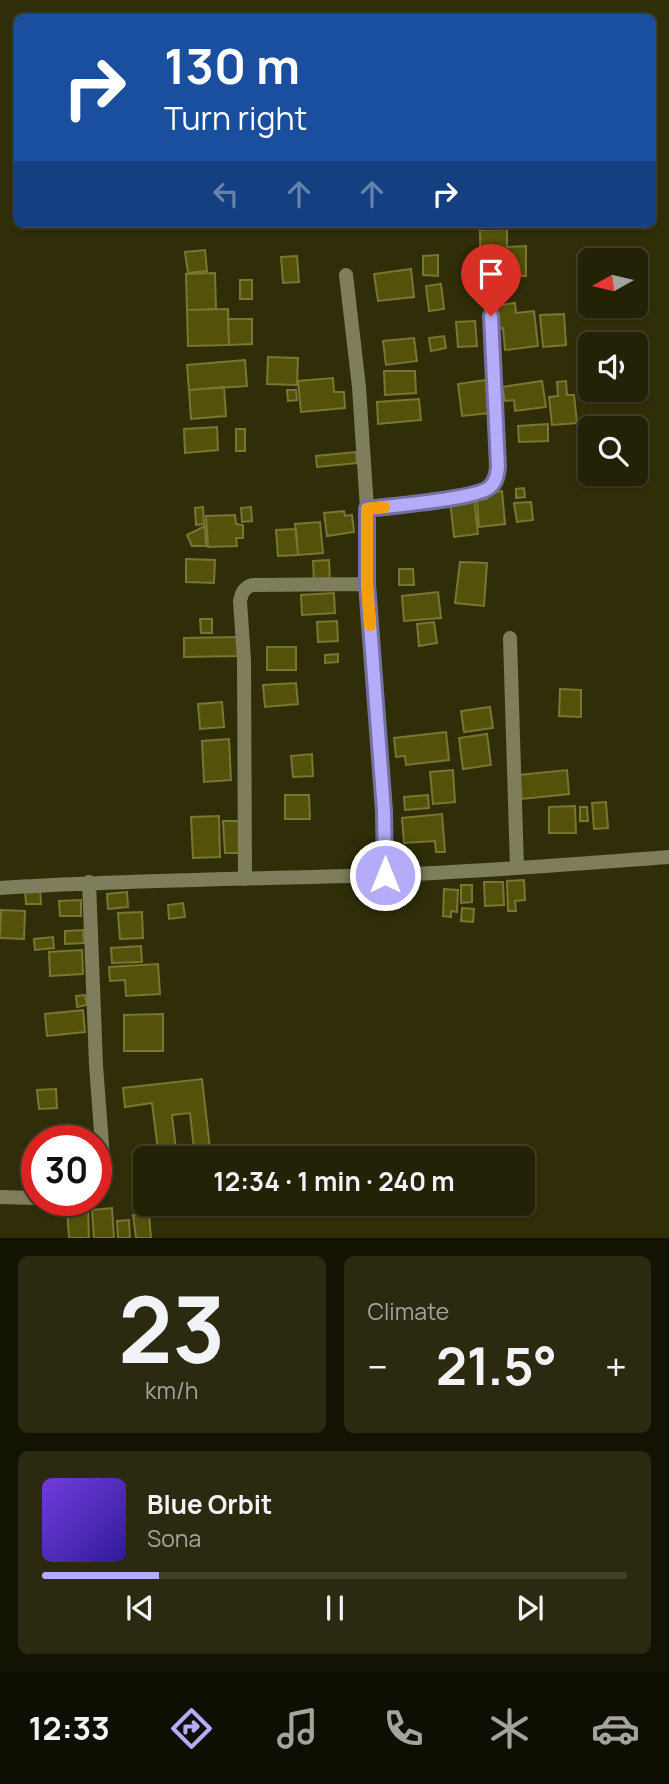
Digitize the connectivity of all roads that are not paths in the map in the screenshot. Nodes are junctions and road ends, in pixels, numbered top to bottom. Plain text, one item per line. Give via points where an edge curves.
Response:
1 (346, 275) dead end
2 (491, 316) dead end
3 (367, 509) junction
4 (367, 584) junction
5 (510, 638) dead end
6 (669, 857) edge
7 (517, 868) junction
8 (385, 875) junction
9 (245, 879) junction
10 (89, 883) junction
11 (0, 888) edge
12 (100, 1125) edge
13 (0, 1197) edge
14 (21, 1198) edge

1 - 3 street
2 - 3 street via 498,467 493,485 467,496
3 - 4 street
4 - 8 street
4 - 9 street via 252,585 242,593
5 - 7 street
6 - 7 street
7 - 8 street
8 - 9 street
9 - 10 street
10 - 11 street
10 - 12 street
13 - 14 street

